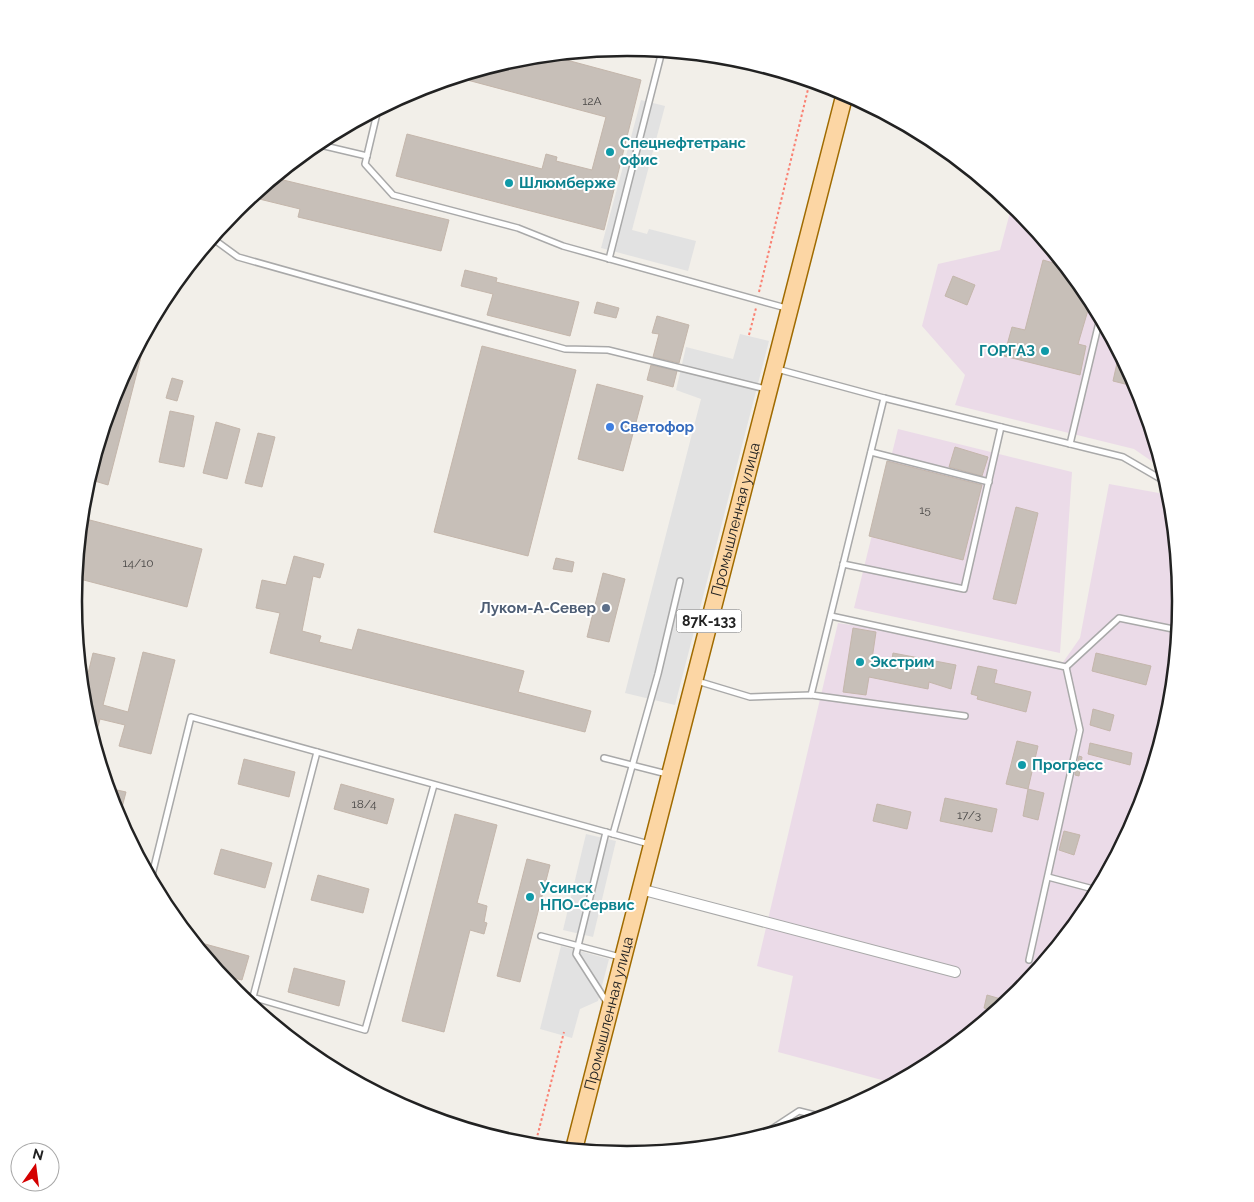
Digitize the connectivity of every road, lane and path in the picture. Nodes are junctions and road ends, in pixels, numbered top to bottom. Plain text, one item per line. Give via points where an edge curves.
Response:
1 (661, 57) edge
2 (808, 88) edge
3 (844, 102) edge
4 (376, 117) edge
5 (326, 146) edge
6 (367, 156) junction
7 (217, 242) edge
8 (610, 259) junction
9 (758, 300) junction
10 (790, 309) junction
11 (1098, 327) edge
12 (749, 335) dead end
13 (775, 368) junction
14 (769, 390) junction
15 (884, 398) junction
16 (1001, 427) junction
17 (1070, 444) junction
18 (871, 452) junction
19 (1157, 477) edge
20 (989, 482) junction
21 (843, 564) junction
22 (680, 581) dead end
23 (830, 616) junction
24 (1171, 629) edge
25 (1066, 667) junction
26 (694, 680) junction
27 (811, 694) junction
28 (965, 716) dead end
29 (318, 752) junction
30 (604, 758) dead end
31 (631, 764) junction
32 (670, 774) junction
33 (434, 784) junction
34 (606, 832) junction
35 (613, 834) junction
36 (652, 845) junction
37 (153, 870) edge
38 (1048, 877) junction
39 (1090, 888) edge
40 (640, 889) junction
41 (540, 936) dead end
42 (578, 946) junction
43 (623, 957) junction
44 (1029, 960) dead end
45 (955, 972) dead end
46 (253, 997) joint
47 (610, 1008) junction
48 (564, 1032) dead end
49 (810, 1114) edge
50 (780, 1123) edge
51 (537, 1138) edge
52 (575, 1143) edge

1 - 8 lane
2 - 9 path
3 - 10 main road, Промышленная улица / 87К-133
4 - 6 lane
5 - 6 lane
6 - 8 lane via 366,164 393,195 518,228 563,246
7 - 14 lane via 238,257 555,346 608,350
8 - 9 lane
9 - 10 lane
9 - 12 path
10 - 13 main road, Промышленная улица / 87К-133
11 - 17 lane
13 - 14 main road, Промышленная улица / 87К-133
13 - 15 lane
14 - 26 main road, Промышленная улица / 87К-133
15 - 16 lane
15 - 18 lane
16 - 17 lane
16 - 20 lane
17 - 19 lane via 1123,457
18 - 20 lane
18 - 21 lane
20 - 21 lane via 964,589
21 - 23 lane
22 - 31 lane via 658,674
23 - 25 lane
23 - 27 lane
24 - 25 lane via 1119,618
25 - 38 lane via 1080,730
26 - 27 lane via 750,697
26 - 32 main road, Промышленная улица / 87К-133
27 - 28 lane
29 - 33 lane
29 - 37 lane via 191,717
29 - 46 lane
30 - 31 lane
31 - 32 lane
31 - 35 lane
32 - 36 main road, Промышленная улица / 87К-133
33 - 34 lane
33 - 46 lane via 365,1030
34 - 35 lane
34 - 42 lane
35 - 36 lane
36 - 40 main road, Промышленная улица / 87К-133
38 - 39 lane
38 - 44 lane
40 - 43 main road, Промышленная улица / 87К-133
40 - 45 street
41 - 42 lane
42 - 43 lane
42 - 47 lane via 576,954
43 - 47 main road, Промышленная улица / 87К-133
47 - 52 main road, Промышленная улица / 87К-133
48 - 51 path
49 - 50 lane via 799,1111

